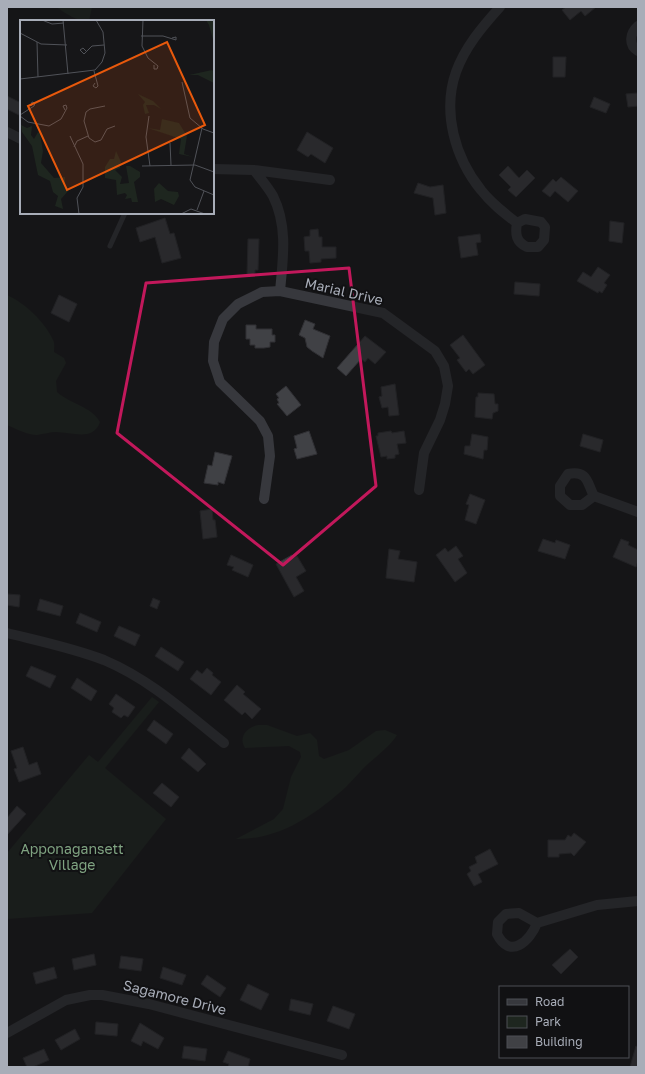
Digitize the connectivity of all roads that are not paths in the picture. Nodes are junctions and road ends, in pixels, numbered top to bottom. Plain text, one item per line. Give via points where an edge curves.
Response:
1 (500, 7) edge
2 (638, 26) edge
3 (638, 52) edge
4 (7, 132) edge
5 (20, 138) edge
6 (214, 169) edge
7 (254, 170) junction
8 (330, 180) dead end
9 (125, 214) edge
10 (517, 223) dead end
11 (110, 246) dead end
12 (280, 291) junction
13 (419, 490) dead end
14 (594, 496) dead end
15 (264, 499) dead end
16 (638, 512) edge
17 (7, 632) edge
18 (224, 743) dead end
19 (638, 901) edge
20 (537, 923) dead end
21 (7, 1033) edge
22 (342, 1055) dead end

1 - 10 street via 472,41 457,71 453,84 452,129 457,147 476,184
2 - 3 street via 632,33 631,40
4 - 5 street
6 - 7 street
7 - 8 street
7 - 12 street via 272,195 280,212 284,240
9 - 11 lane
12 - 13 street, Marial Drive via 383,313 435,351 444,366 448,386 440,420 424,453
12 - 15 street, Marial Drive via 262,292 238,304 223,319 214,342 213,361 220,382 260,421 268,436 270,456
14 - 16 street
17 - 18 street via 84,653 132,674 167,696
19 - 20 street via 597,905
21 - 22 street, Sagamore Drive via 66,1000 102,995 149,1004

